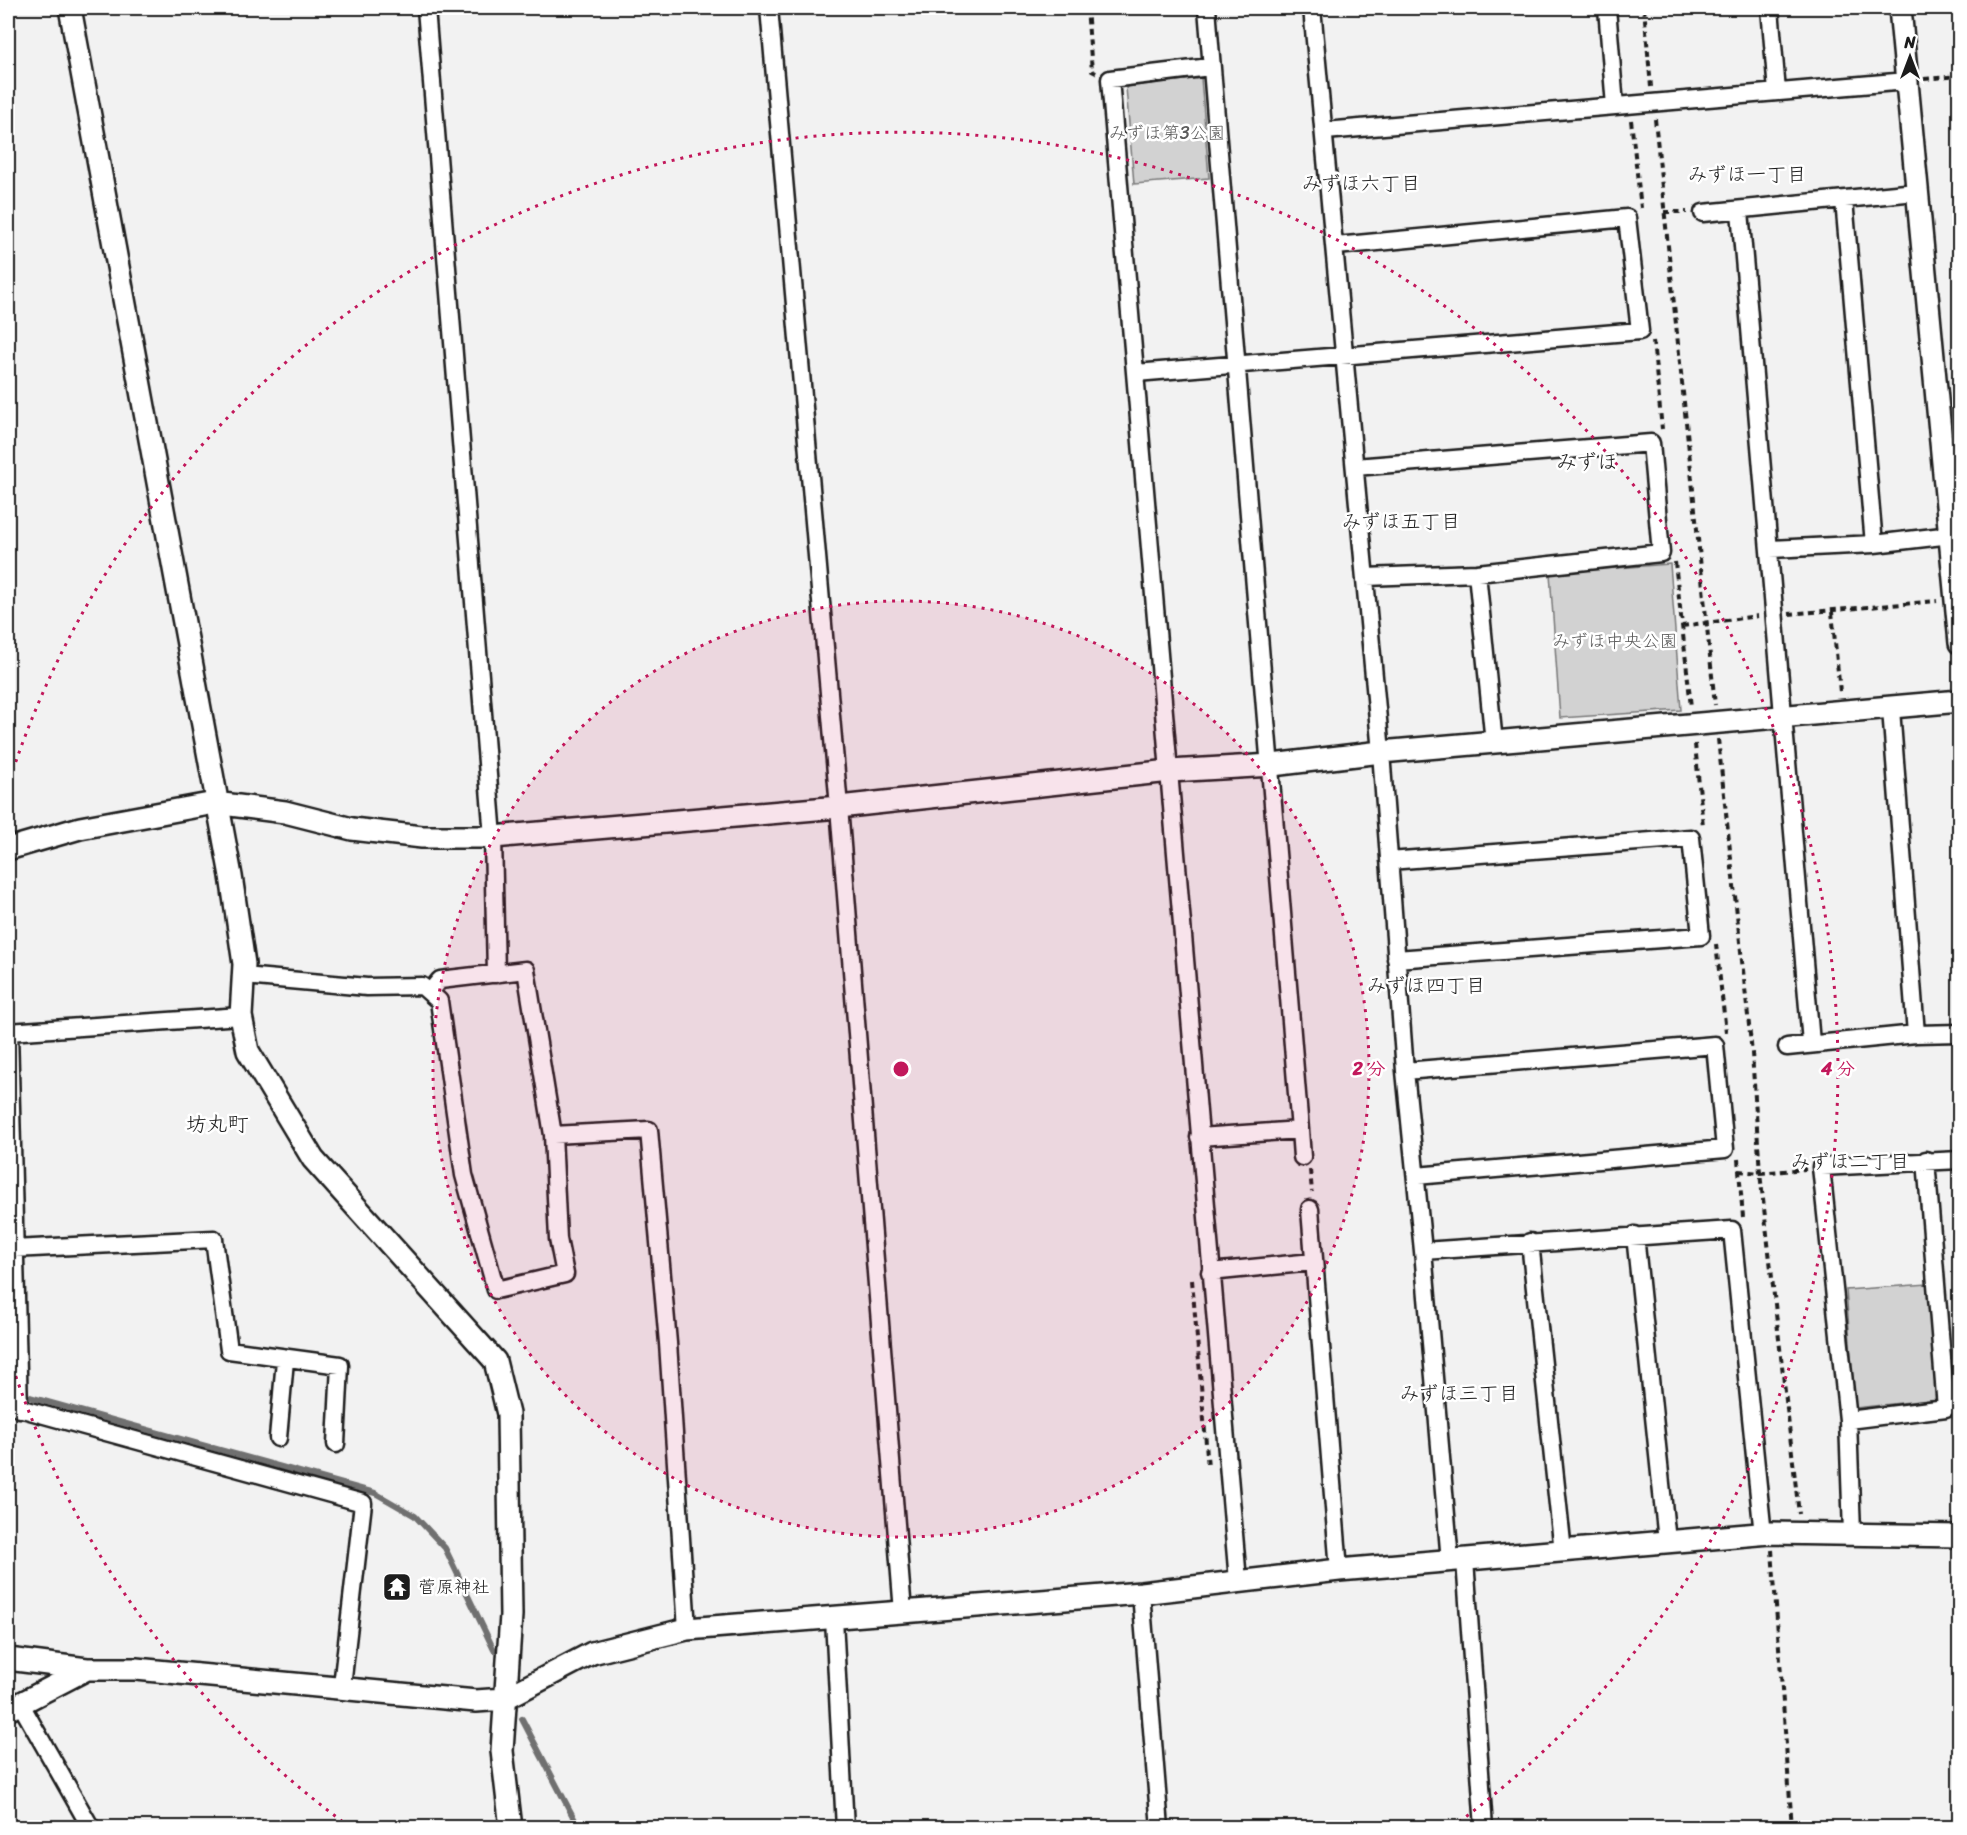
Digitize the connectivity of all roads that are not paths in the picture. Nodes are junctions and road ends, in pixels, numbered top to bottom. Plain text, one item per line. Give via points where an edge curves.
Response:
1 (70, 8) edge
2 (426, 8) edge
3 (769, 8) edge
4 (1207, 8) edge
5 (1312, 8) edge
6 (1607, 8) edge
7 (1770, 8) edge
8 (1900, 8) edge
9 (1210, 67) junction
10 (1907, 81) junction
11 (1778, 92) junction
12 (1622, 105) junction
13 (1325, 131) junction
14 (1916, 192) junction
15 (1844, 200) junction
16 (1740, 211) junction
17 (1703, 213) dead end
18 (1335, 246) junction
19 (1344, 354) junction
20 (1235, 366) junction
21 (1136, 373) junction
22 (1355, 467) junction
23 (1951, 535) junction
24 (1874, 544) junction
25 (1770, 549) junction
26 (1477, 573) junction
27 (1365, 577) junction
28 (1959, 643) edge
29 (1959, 701) edge
30 (1891, 709) junction
31 (1782, 717) junction
32 (1494, 743) junction
33 (1381, 752) junction
34 (1272, 765) junction
35 (1170, 771) junction
36 (215, 803) junction
37 (839, 807) junction
38 (492, 837) junction
39 (8, 849) edge
40 (1389, 861) junction
41 (1396, 959) junction
42 (496, 974) junction
43 (244, 976) junction
44 (430, 992) junction
45 (241, 1016) junction
46 (8, 1032) edge
47 (1959, 1033) edge
48 (1916, 1034) junction
49 (1811, 1043) junction
50 (1787, 1047) dead end
51 (1405, 1071) junction
52 (1300, 1130) junction
53 (553, 1135) junction
54 (1199, 1137) junction
55 (1302, 1156) road end
56 (1926, 1160) junction
57 (1959, 1160) edge
58 (1416, 1176) junction
59 (1310, 1209) road end
60 (1635, 1235) junction
61 (1530, 1242) junction
62 (13, 1249) junction
63 (1423, 1251) junction
64 (1314, 1262) junction
65 (1210, 1272) junction
66 (285, 1360) junction
67 (16, 1401) edge
68 (1848, 1420) junction
69 (278, 1438) dead end
70 (336, 1444) dead end
71 (1852, 1533) junction
72 (1767, 1534) junction
73 (1959, 1536) edge
74 (1667, 1541) junction
75 (1563, 1552) junction
76 (1457, 1561) junction
77 (1339, 1570) junction
78 (1238, 1581) junction
79 (1142, 1593) junction
80 (903, 1612) junction
81 (834, 1619) junction
82 (687, 1629) junction
83 (8, 1659) edge
84 (87, 1670) junction
85 (342, 1686) junction
86 (504, 1699) junction
87 (14, 1706) edge
88 (91, 1827) edge
89 (511, 1827) edge
90 (845, 1827) edge
91 (1160, 1827) edge
92 (1484, 1827) edge

1 - 36 street
2 - 38 street
3 - 37 street
4 - 9 street
5 - 13 street
6 - 12 street
7 - 11 street
8 - 10 street
9 - 20 street
9 - 21 street via 1110,79
10 - 11 street
10 - 14 street
11 - 12 street
12 - 13 street
13 - 18 street
14 - 15 street
14 - 23 street
15 - 16 street
15 - 24 street
16 - 17 street
16 - 25 street
18 - 19 street
18 - 19 street via 1628,218 1640,331
19 - 20 street
19 - 22 street
20 - 21 street
20 - 34 street
21 - 35 street
22 - 26 street via 1651,443 1661,553
22 - 27 street
23 - 24 street
23 - 28 street
24 - 25 street
25 - 31 street
26 - 27 street
26 - 32 street
27 - 33 street
29 - 30 street
30 - 31 street
30 - 48 street
31 - 32 street
31 - 49 street
32 - 33 street
33 - 34 street
33 - 40 street
34 - 35 street
34 - 52 street
35 - 37 street
35 - 54 street
36 - 38 street via 285,812 352,829 422,837
36 - 39 street via 80,828
36 - 43 street
37 - 38 street
37 - 80 street
38 - 42 street
40 - 41 street
40 - 41 street via 1691,838 1701,936
41 - 51 street
42 - 44 street via 440,980
42 - 53 street via 526,970
43 - 44 street via 367,987 422,986
43 - 45 street
44 - 53 street via 439,1001 464,1175 496,1290 565,1274 558,1239
45 - 46 street
45 - 86 street via 248,1051 313,1160 495,1361 508,1414 511,1615
46 - 62 street
47 - 48 street
48 - 49 street
49 - 50 street
51 - 58 street
51 - 58 street via 1714,1045 1725,1149
52 - 54 street
52 - 55 street
53 - 82 street via 649,1130
54 - 65 street
56 - 57 street
56 - 68 street via 1946,1408
56 - 68 street via 1821,1167
58 - 63 street
59 - 64 street
60 - 61 street
60 - 72 street via 1732,1230
60 - 74 street
61 - 63 street
61 - 75 street
62 - 66 street via 214,1239 230,1350
62 - 67 street
63 - 76 street
64 - 65 street
64 - 77 street
65 - 78 street
66 - 69 street
66 - 70 street via 340,1365
67 - 85 street via 363,1503
68 - 71 street
71 - 72 street
71 - 73 street
72 - 74 street
74 - 75 street
75 - 76 street
76 - 77 street
76 - 92 street
77 - 78 street
78 - 79 street
79 - 80 street
79 - 91 street
80 - 81 street
81 - 82 street
81 - 90 street
82 - 86 street via 592,1653
83 - 84 street
84 - 85 street via 136,1669
84 - 87 street
85 - 86 street via 476,1701
86 - 89 street via 502,1751
87 - 88 street

